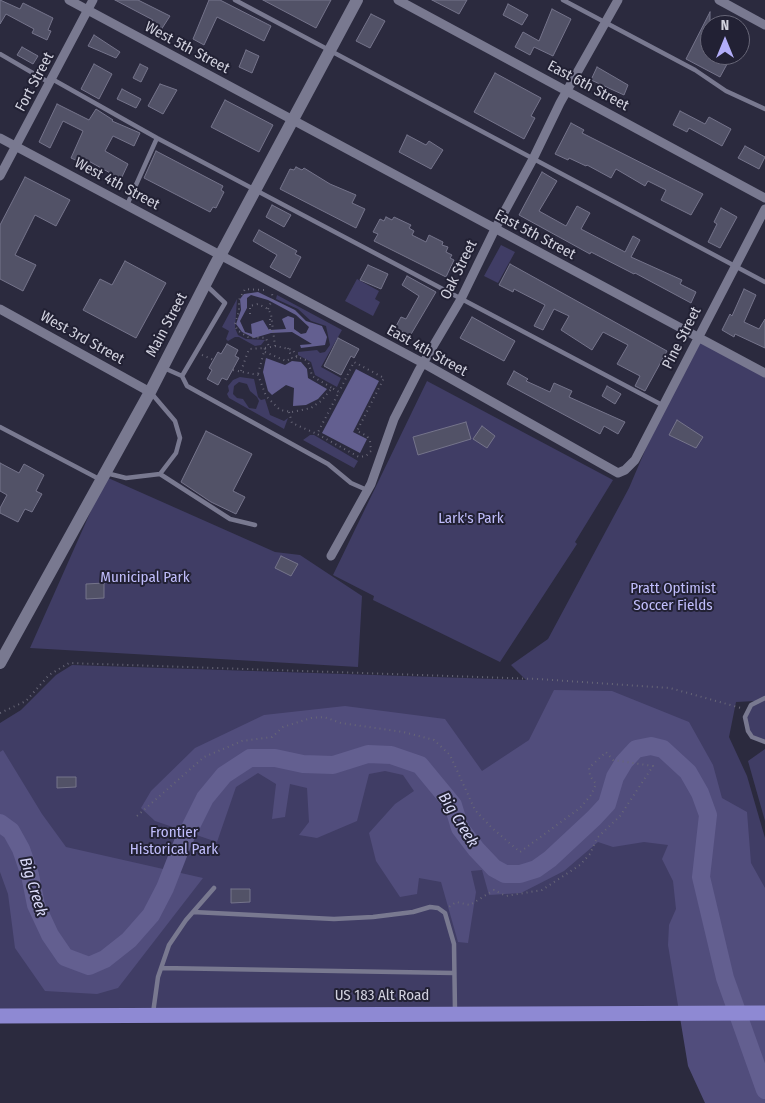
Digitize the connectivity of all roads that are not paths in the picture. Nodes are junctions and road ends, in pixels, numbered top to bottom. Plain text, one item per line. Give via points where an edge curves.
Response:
1 (69, 0) edge
2 (93, 0) edge
3 (235, 0) edge
4 (358, 0) edge
5 (398, 0) edge
6 (563, 0) edge
7 (618, 0) edge
8 (719, 0) edge
9 (87, 10) junction
10 (606, 24) junction
11 (765, 25) edge
12 (330, 51) junction
13 (0, 54) edge
14 (51, 81) junction
15 (568, 91) junction
16 (765, 109) edge
17 (293, 119) junction
18 (0, 138) edge
19 (157, 138) junction
20 (16, 147) junction
21 (533, 159) junction
22 (0, 176) edge
23 (256, 190) junction
24 (765, 198) edge
25 (127, 205) junction
26 (765, 209) edge
27 (494, 229) junction
28 (220, 255) junction
29 (736, 266) junction
30 (765, 282) edge
31 (206, 284) junction
32 (461, 299) junction
33 (0, 309) edge
34 (697, 337) junction
35 (423, 363) junction
36 (163, 367) junction
37 (765, 373) edge
38 (182, 376) junction
39 (150, 392) junction
40 (664, 406) junction
41 (0, 426) edge
42 (618, 473) joint
43 (160, 474) junction
44 (104, 477) junction
45 (368, 491) junction
46 (256, 525) dead end
47 (331, 556) dead end
48 (0, 663) edge
49 (765, 698) edge
50 (765, 742) edge
51 (214, 888) dead end
52 (193, 912) junction
53 (161, 968) junction
54 (454, 973) junction
55 (455, 1013) junction
56 (765, 1013) edge
57 (153, 1015) junction
58 (0, 1016) edge

1 - 9 street, West 5th Street
2 - 9 street, Fort Street
3 - 12 lane
4 - 12 street, Main Street
5 - 15 street, East 6th Street
6 - 10 lane
7 - 10 street, Oak Street
8 - 11 street
9 - 14 street, Fort Street
9 - 17 street, West 5th Street
10 - 15 street, Oak Street
10 - 16 lane
12 - 17 street, Main Street
12 - 21 lane
13 - 14 lane
14 - 19 lane
14 - 20 street, Fort Street
15 - 21 street, Oak Street
15 - 24 street, East 6th Street
17 - 23 street, Main Street
17 - 27 street, East 5th Street
18 - 20 street, West 4th Street
19 - 23 lane
19 - 25 lane
20 - 22 street, Fort Street
20 - 25 street, West 4th Street
21 - 27 street, Oak Street
21 - 29 lane
23 - 28 street, Main Street
23 - 32 lane
25 - 28 street, West 4th Street
26 - 29 street, Pine Street
27 - 32 street, Oak Street
27 - 34 street, East 5th Street
28 - 31 street, Main Street
28 - 35 street, East 4th Street
29 - 30 lane
29 - 34 street, Pine Street
31 - 36 street, Main Street
31 - 38 lane via 225,303
32 - 35 street, Oak Street
32 - 40 lane
33 - 39 street, West 3rd Street
34 - 37 street, East 5th Street
34 - 40 street, Pine Street
35 - 42 street, East 4th Street
35 - 45 street, Oak Street via 394,419
36 - 38 lane
36 - 39 street, Main Street
38 - 45 lane via 187,386 328,464 351,483
39 - 43 lane via 175,421 180,438 176,453
39 - 44 street, Main Street
40 - 42 street, Pine Street via 635,460
41 - 44 lane
43 - 44 lane
43 - 46 lane via 230,518
44 - 48 street, Main Street
45 - 47 street, Oak Street
49 - 50 lane via 756,701 745,717 752,737
51 - 52 lane
52 - 53 lane via 169,945
52 - 54 lane via 334,919 393,915 432,907 443,911 454,944
53 - 54 lane
53 - 57 lane
54 - 55 lane
55 - 56 highway, US 183 Alt Road
55 - 57 highway, US 183 Alt Road
57 - 58 highway, US 183 Alt Road

